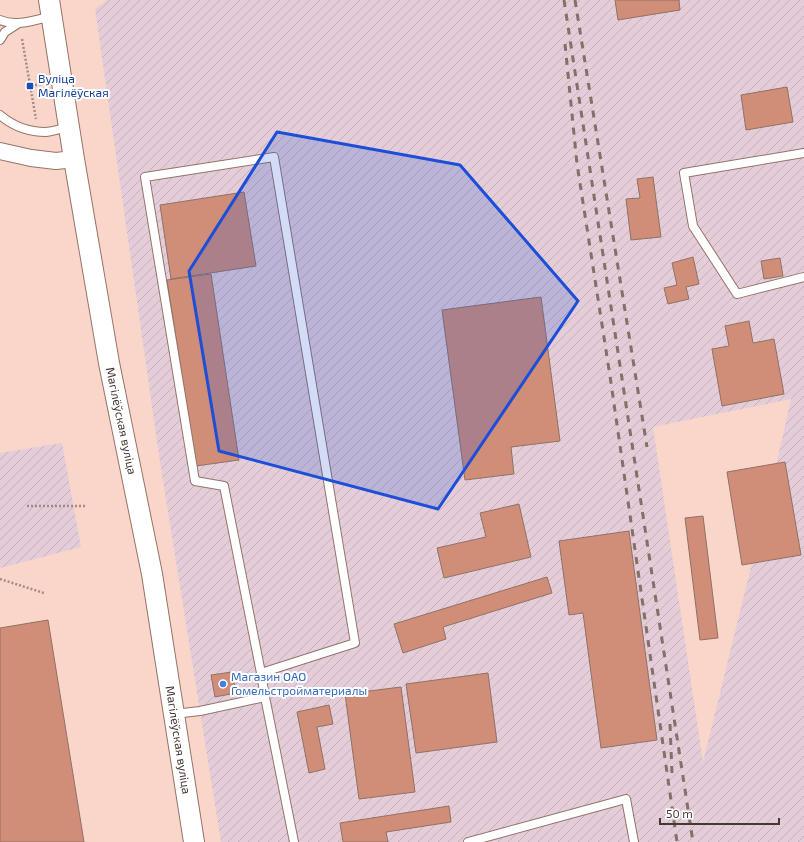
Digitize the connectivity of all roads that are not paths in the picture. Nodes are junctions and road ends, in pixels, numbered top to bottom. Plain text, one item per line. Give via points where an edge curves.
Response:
1 (50, 8) edge
2 (0, 20) edge
3 (19, 23) junction
4 (0, 40) edge
5 (0, 115) edge
6 (69, 127) junction
7 (0, 151) edge
8 (804, 153) edge
9 (74, 158) junction
10 (804, 277) edge
11 (261, 673) junction
12 (265, 697) junction
13 (174, 714) junction
14 (194, 842) edge
15 (294, 842) edge
16 (468, 842) edge
17 (634, 842) edge

1 - 3 lane
1 - 6 street, Магілёўская вуліца
2 - 3 lane
3 - 4 lane via 5,32
5 - 6 lane via 23,129 47,132
6 - 9 street, Магілёўская вуліца
7 - 9 street via 56,161
8 - 10 lane via 684,173 693,226 737,294
9 - 13 street, Магілёўская вуліца via 109,363 152,574
11 - 11 lane via 224,486 195,481 145,177 274,157 355,643
11 - 12 lane
12 - 13 lane
12 - 15 lane
13 - 14 street, Магілёўская вуліца
16 - 17 lane via 626,799

